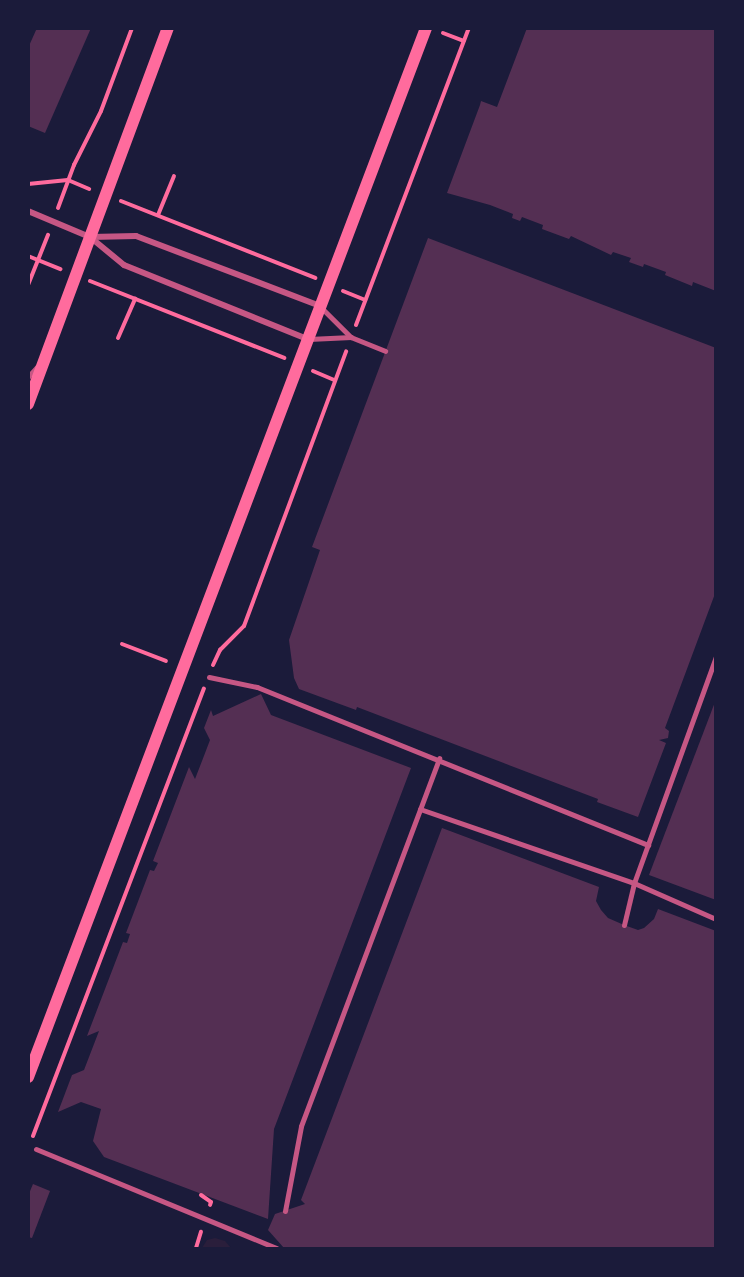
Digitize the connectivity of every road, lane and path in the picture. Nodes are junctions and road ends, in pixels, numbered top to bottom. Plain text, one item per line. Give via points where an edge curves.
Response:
1 (132, 28) edge
2 (168, 28) edge
3 (426, 28) edge
4 (469, 28) edge
5 (442, 33) dead end
6 (465, 41) junction
7 (174, 176) dead end
8 (68, 180) junction
9 (28, 184) edge
10 (105, 195) junction
11 (28, 211) edge
12 (158, 215) junction
13 (53, 221) junction
14 (90, 237) junction
15 (28, 256) edge
16 (37, 260) junction
17 (75, 275) junction
18 (329, 283) junction
19 (28, 285) edge
20 (135, 299) junction
21 (365, 300) junction
22 (320, 306) junction
23 (351, 337) junction
24 (118, 338) dead end
25 (308, 339) junction
26 (385, 351) dead end
27 (46, 355) junction
28 (299, 365) junction
29 (28, 377) edge
30 (334, 380) junction
31 (28, 404) edge
32 (716, 656) edge
33 (209, 677) junction
34 (439, 758) junction
35 (420, 809) junction
36 (648, 845) junction
37 (634, 883) junction
38 (716, 919) edge
39 (624, 925) dead end
40 (28, 1077) edge
41 (29, 1147) edge
42 (36, 1149) dead end
43 (201, 1196) dead end
44 (211, 1202) dead end
45 (285, 1211) dead end
46 (276, 1248) edge

1 - 8 path via 101,111
2 - 10 main road
3 - 18 main road
4 - 6 path
5 - 6 path
6 - 21 path
7 - 12 path
8 - 9 path
8 - 10 path
8 - 13 path
10 - 12 path
10 - 14 main road
11 - 13 street
12 - 18 path
13 - 14 street
13 - 16 path
14 - 17 main road
14 - 22 street via 136,236
14 - 25 street via 124,265
15 - 16 path
16 - 17 path
16 - 19 path
17 - 20 path
17 - 27 main road
18 - 21 path
18 - 22 main road
20 - 24 path
20 - 28 path
21 - 23 path
22 - 23 lane
22 - 25 main road
23 - 25 lane
23 - 26 lane
23 - 30 path
25 - 28 main road
27 - 29 lane
27 - 31 main road
28 - 30 path
28 - 40 main road
30 - 33 path via 244,626 220,650
32 - 36 street
33 - 34 street via 258,687
33 - 41 path
34 - 35 street
34 - 36 street
35 - 37 street
35 - 45 street via 301,1126
36 - 37 street
37 - 38 street
37 - 39 street
42 - 46 street
43 - 44 path

